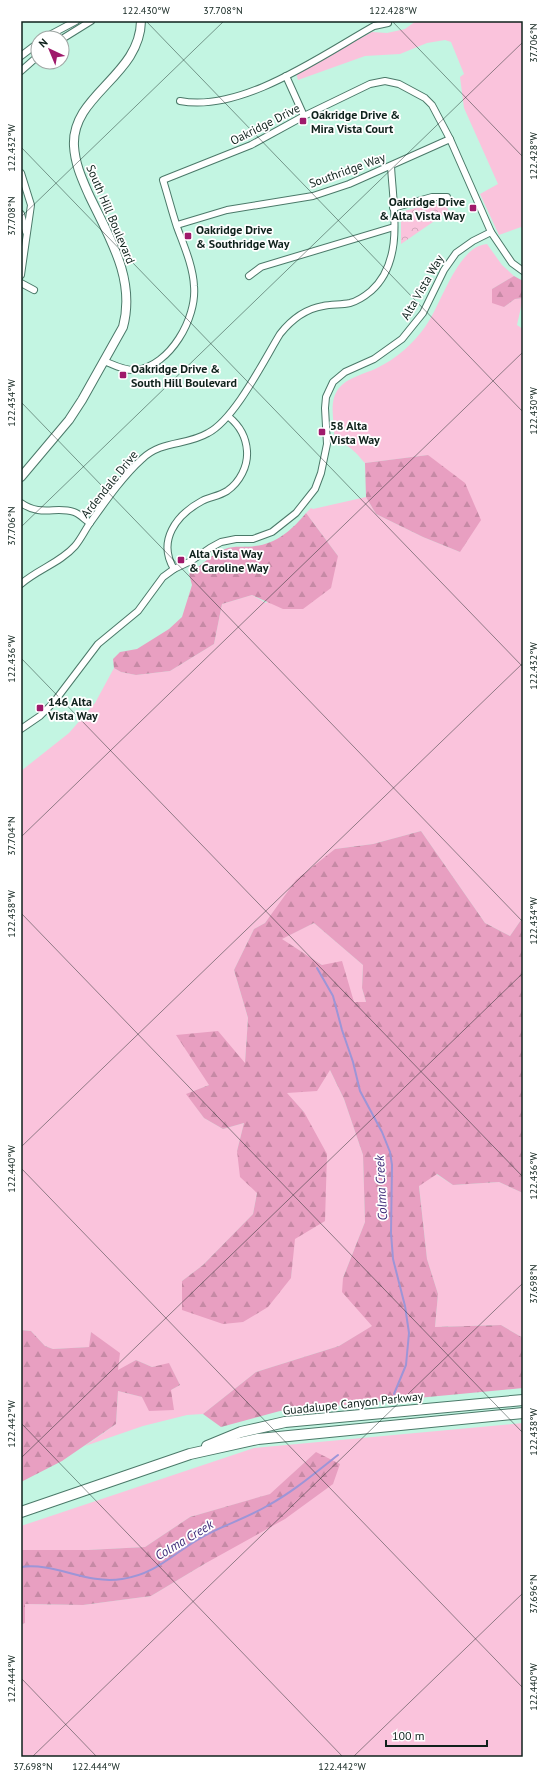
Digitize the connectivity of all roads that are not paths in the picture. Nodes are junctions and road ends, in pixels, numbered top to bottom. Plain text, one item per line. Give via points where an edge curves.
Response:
1 (76, 21) edge
2 (91, 21) edge
3 (141, 21) edge
4 (388, 23) dead end
5 (59, 30) edge
6 (70, 34) edge
7 (30, 49) edge
8 (21, 56) edge
9 (30, 63) edge
10 (21, 71) edge
11 (286, 76) junction
12 (180, 101) dead end
13 (304, 116) junction
14 (450, 139) junction
15 (391, 166) junction
16 (21, 173) edge
17 (447, 197) dead end
18 (393, 208) junction
19 (21, 214) edge
20 (177, 226) junction
21 (394, 227) junction
22 (491, 232) junction
23 (27, 236) junction
24 (523, 271) edge
25 (21, 275) edge
26 (249, 276) dead end
27 (21, 283) edge
28 (34, 290) dead end
29 (104, 361) junction
30 (229, 417) junction
31 (21, 477) edge
32 (21, 503) edge
33 (90, 523) junction
34 (174, 569) junction
35 (21, 584) edge
36 (21, 729) edge
37 (523, 1400) edge
38 (523, 1413) edge
39 (190, 1454) junction
40 (21, 1512) edge

1 - 5 street
2 - 6 street
3 - 29 street, South Hill Boulevard via 139,38 132,55 88,104 76,130 74,144 79,173 121,264 128,299 123,327
4 - 11 street via 374,26
7 - 8 street
9 - 10 street
11 - 12 street via 251,92 228,98 205,103
11 - 13 street
13 - 14 street, Oakridge Drive via 355,90 385,81 399,84 425,98 437,112
13 - 20 street, Oakridge Drive via 251,146 163,180
14 - 15 street, Southridge Way
14 - 22 street, Oakridge Drive
15 - 18 street, Ardendale Drive
15 - 20 street, Southridge Way via 313,196 227,210
16 - 23 street via 31,205
17 - 18 street via 432,197
18 - 21 street, Ardendale Drive
19 - 23 street
20 - 29 street, Oakridge Drive via 194,286 190,313 179,338 161,360 144,368 126,369
21 - 26 street via 261,267
21 - 30 street, Ardendale Drive via 393,252 381,280 374,288 351,303 317,307 291,322 280,334
22 - 24 street, Oakridge Drive via 512,263
22 - 34 street, Alta Vista Way via 456,252 423,313 402,339 374,359 345,372 333,382 326,397 327,444 321,474 315,489 296,513 272,532 253,538 221,542
23 - 25 street
27 - 28 street
29 - 31 street, South Hill Boulevard via 69,420
30 - 33 street, Ardendale Drive via 216,429 201,437 165,445 147,454 131,470
30 - 34 street via 238,425 246,443 246,462 243,471 227,490 194,506 173,527 167,550
32 - 33 street via 37,510 75,513
33 - 35 street, Ardendale Drive via 69,552
34 - 36 street, Alta Vista Way via 163,577 127,622 98,644 54,702
37 - 39 main road, Guadalupe Canyon Parkway via 270,1424 227,1436
38 - 39 main road, Guadalupe Canyon Parkway via 272,1437
39 - 40 main road, Guadalupe Canyon Parkway

